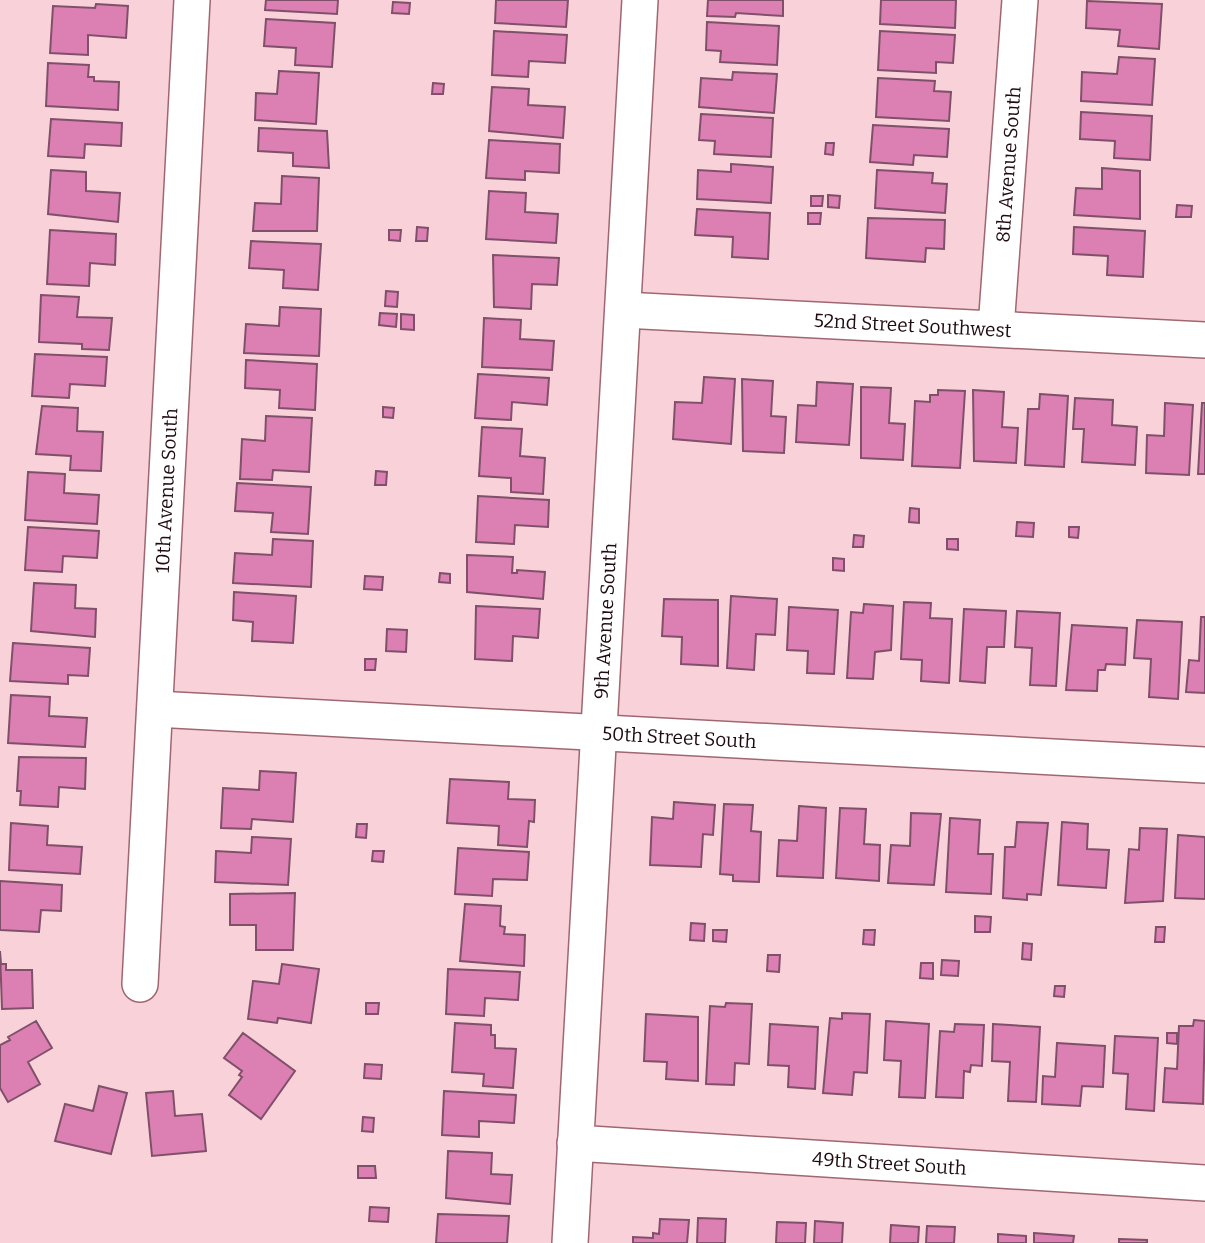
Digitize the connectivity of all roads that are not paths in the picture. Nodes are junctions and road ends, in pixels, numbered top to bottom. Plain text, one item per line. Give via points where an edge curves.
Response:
1 (192, 0) edge
2 (640, 0) edge
3 (1020, 0) edge
4 (623, 310) junction
5 (996, 328) junction
6 (1205, 340) edge
7 (155, 709) junction
8 (599, 731) junction
9 (1205, 765) edge
10 (140, 984) dead end
11 (575, 1143) junction
12 (1205, 1183) edge
13 (570, 1243) edge

1 - 7 street, 10th Avenue South
2 - 4 street, 9th Avenue South
3 - 5 street, 8th Avenue South
4 - 5 street, 52nd Street Southwest
4 - 8 street, 9th Avenue South
5 - 6 street, 52nd Street Southwest
7 - 8 street, 50th Street South
7 - 10 street, 10th Avenue South
8 - 9 street, 50th Street South
8 - 11 street, 9th Avenue South
11 - 12 street, 49th Street South
11 - 13 street, 9th Avenue South

